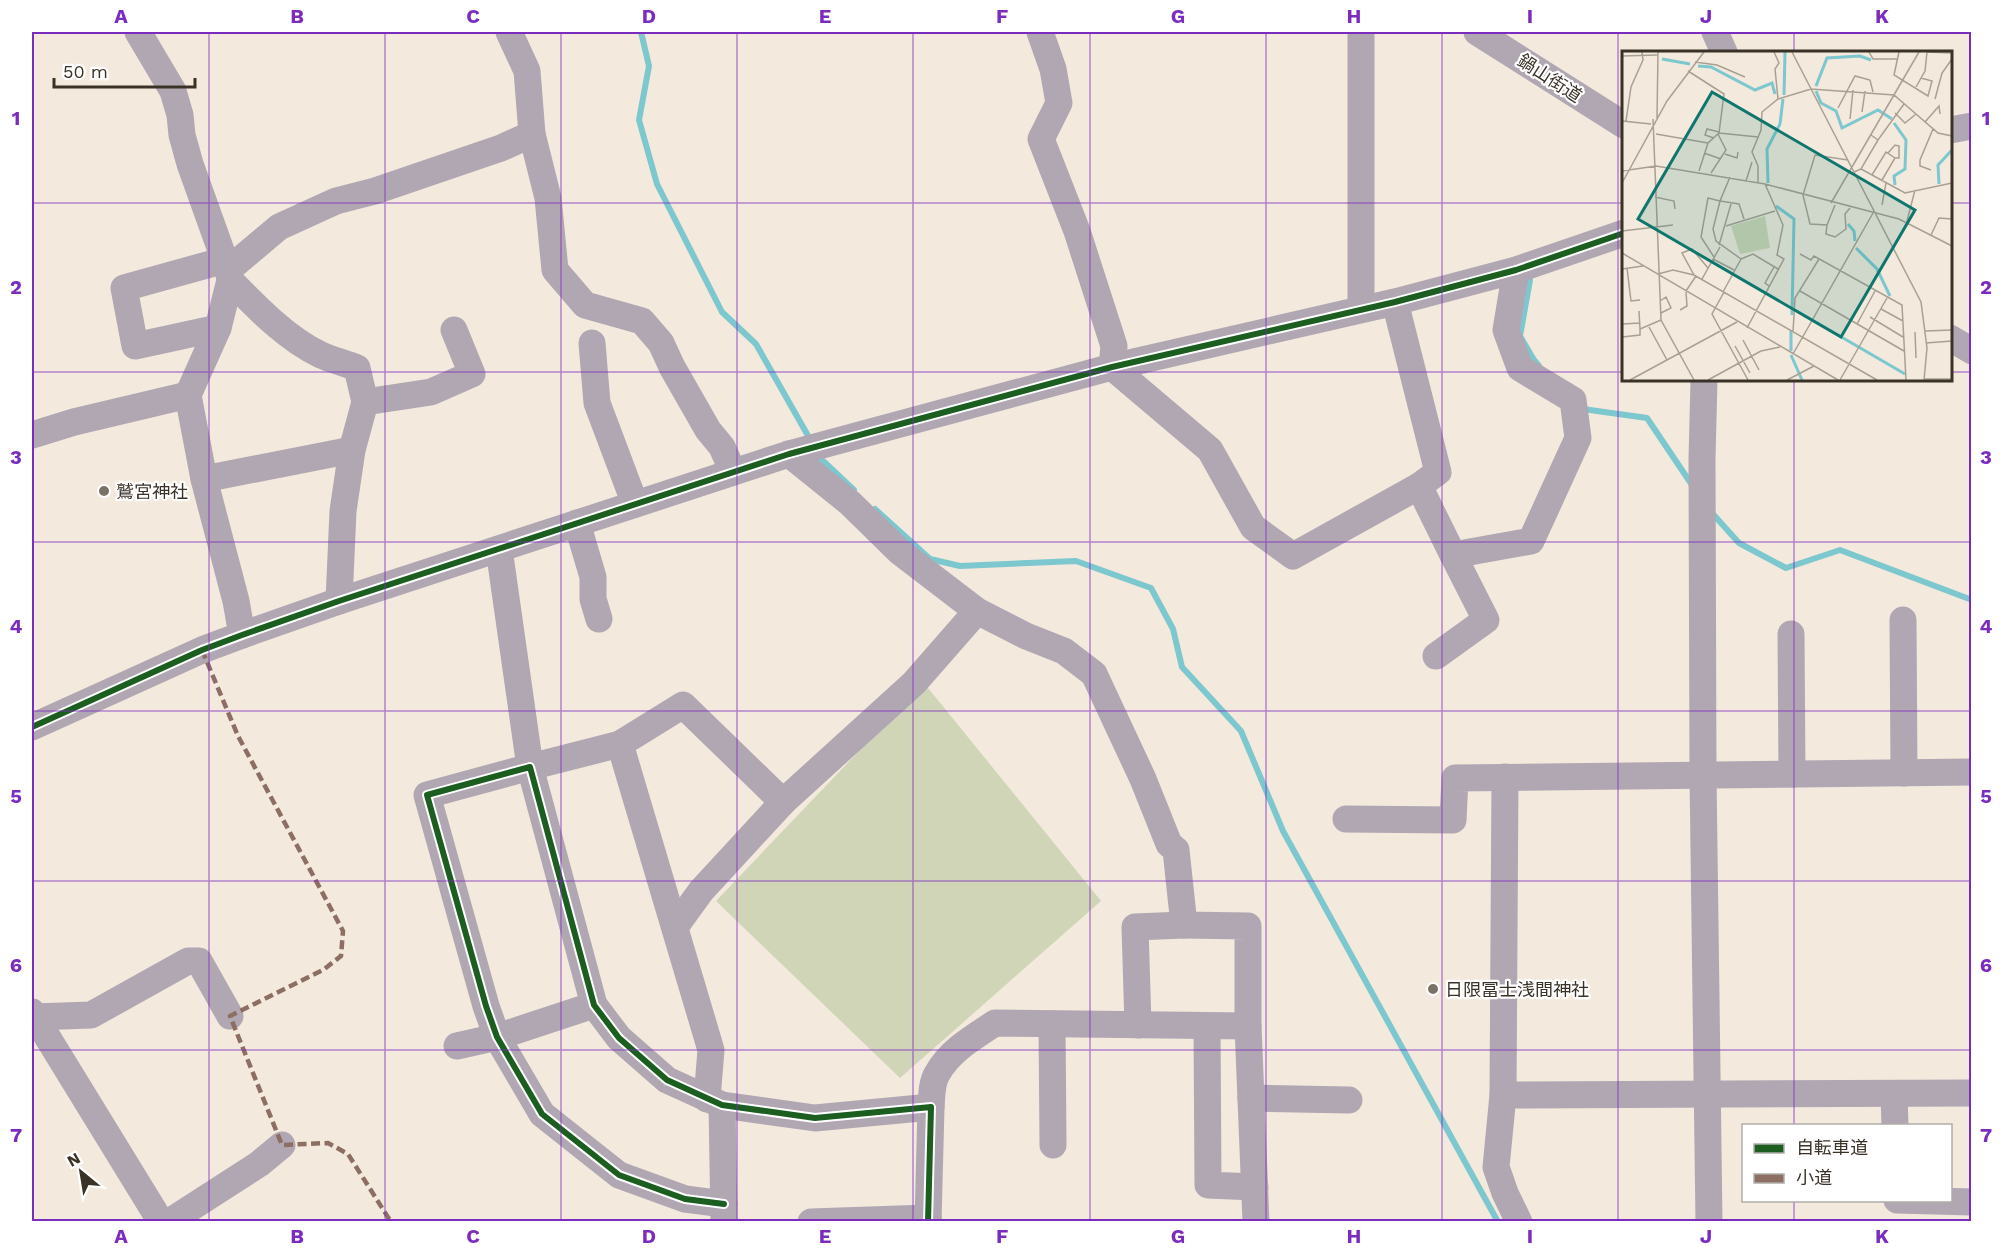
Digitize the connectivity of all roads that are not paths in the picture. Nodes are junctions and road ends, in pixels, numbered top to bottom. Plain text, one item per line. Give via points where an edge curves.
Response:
1 (138, 32) edge
2 (509, 32) edge
3 (1040, 32) edge
4 (1361, 32) edge
5 (1477, 32) edge
6 (1715, 32) edge
7 (1724, 51) edge
8 (1622, 124) edge
9 (1971, 126) edge
10 (1952, 130) edge
11 (532, 134) junction
12 (1622, 233) edge
13 (228, 270) junction
14 (1516, 270) junction
15 (1395, 302) junction
16 (1361, 309) junction
17 (218, 328) junction
18 (454, 330) dead end
19 (1952, 339) edge
20 (592, 343) dead end
21 (1971, 351) edge
22 (1112, 367) junction
23 (1704, 381) edge
24 (188, 395) junction
25 (365, 402) junction
26 (32, 435) edge
27 (352, 450) junction
28 (789, 454) junction
29 (733, 472) junction
30 (204, 479) junction
31 (1419, 486) junction
32 (635, 504) junction
33 (577, 523) junction
34 (500, 549) junction
35 (1453, 555) junction
36 (339, 601) junction
37 (977, 611) junction
38 (599, 619) dead end
39 (1903, 620) dead end
40 (1791, 634) dead end
41 (242, 635) junction
42 (1436, 656) dead end
43 (32, 727) edge
44 (620, 744) junction
45 (530, 767) junction
46 (1971, 772) edge
47 (1905, 773) junction
48 (1792, 774) junction
49 (1703, 775) junction
50 (1505, 777) junction
51 (783, 802) junction
52 (1346, 819) dead end
53 (1184, 925) junction
54 (675, 927) junction
55 (594, 1005) junction
56 (33, 1014) edge
57 (230, 1016) dead end
58 (1052, 1024) junction
59 (1138, 1025) junction
60 (1207, 1026) junction
61 (1248, 1026) junction
62 (497, 1037) junction
63 (457, 1046) dead end
64 (1707, 1094) junction
65 (1894, 1094) junction
66 (1971, 1094) edge
67 (1503, 1095) junction
68 (1251, 1098) junction
69 (1349, 1100) dead end
70 (715, 1102) junction
71 (931, 1107) junction
72 (1895, 1124) edge
73 (282, 1145) dead end
74 (1053, 1145) dead end
75 (1255, 1187) junction
76 (1952, 1201) edge
77 (1971, 1202) edge
78 (724, 1213) edge
79 (928, 1220) edge
80 (160, 1221) edge
81 (169, 1221) edge
82 (811, 1221) edge
83 (1256, 1221) edge
84 (1519, 1221) edge
85 (1709, 1221) edge

1 - 13 street via 173,91 190,164
2 - 11 street via 527,71
3 - 22 street via 1059,103 1041,139 1077,231 1114,346
4 - 16 street
5 - 8 street, 鍋山街道
6 - 7 street
9 - 10 street
11 - 13 street via 375,191 336,201 289,222
11 - 29 street via 548,198 555,270 585,305 642,321 661,343
12 - 14 street
13 - 17 street
13 - 17 street via 124,288 135,346
13 - 25 street via 255,306 286,332 320,354 357,368
14 - 15 street
14 - 35 street via 1506,330 1521,368 1573,400 1578,438 1531,541
15 - 16 street
15 - 31 street via 1438,472
16 - 22 street
17 - 24 street
18 - 25 street via 472,374 431,392
19 - 21 street
20 - 32 street via 597,403
22 - 28 street
22 - 31 street via 1210,450 1253,527 1293,556
23 - 49 street
24 - 26 street
24 - 30 street
25 - 27 street
27 - 30 street
27 - 36 street via 343,511
28 - 29 street
28 - 37 street via 850,503 900,552
29 - 32 street
30 - 41 street
31 - 35 street
32 - 33 street
33 - 34 street
33 - 38 street via 593,577 593,599
34 - 36 street
34 - 45 street
35 - 42 street via 1486,620
36 - 41 street
37 - 51 street via 914,682
37 - 53 street via 1064,651 1095,674 1169,844 1176,850
39 - 47 street
40 - 48 street
41 - 43 street
44 - 45 street
44 - 51 street via 682,705
44 - 54 street
45 - 55 street
45 - 62 street via 427,795
46 - 47 street
47 - 48 street
48 - 49 street
49 - 50 street
49 - 64 street
50 - 52 street via 1455,778 1453,820
50 - 67 street
51 - 54 street via 701,891
53 - 59 street via 1135,927
53 - 61 street via 1248,927
54 - 70 street via 711,1050
55 - 62 street
55 - 70 street via 619,1038 667,1080
56 - 57 street via 91,1014 188,961 199,961
56 - 80 street
58 - 59 street
58 - 71 street via 995,1023 962,1045 937,1073
58 - 74 street
59 - 60 street
60 - 61 street
60 - 75 street via 1208,1185
61 - 68 street
62 - 63 street
62 - 78 street via 543,1114 619,1175
64 - 65 street
64 - 67 street
64 - 85 street
65 - 66 street
65 - 72 street
67 - 84 street via 1496,1167
68 - 69 street
68 - 75 street
70 - 71 street via 815,1118
70 - 78 street
71 - 79 street
73 - 81 street
75 - 83 street
76 - 77 street
79 - 82 street

